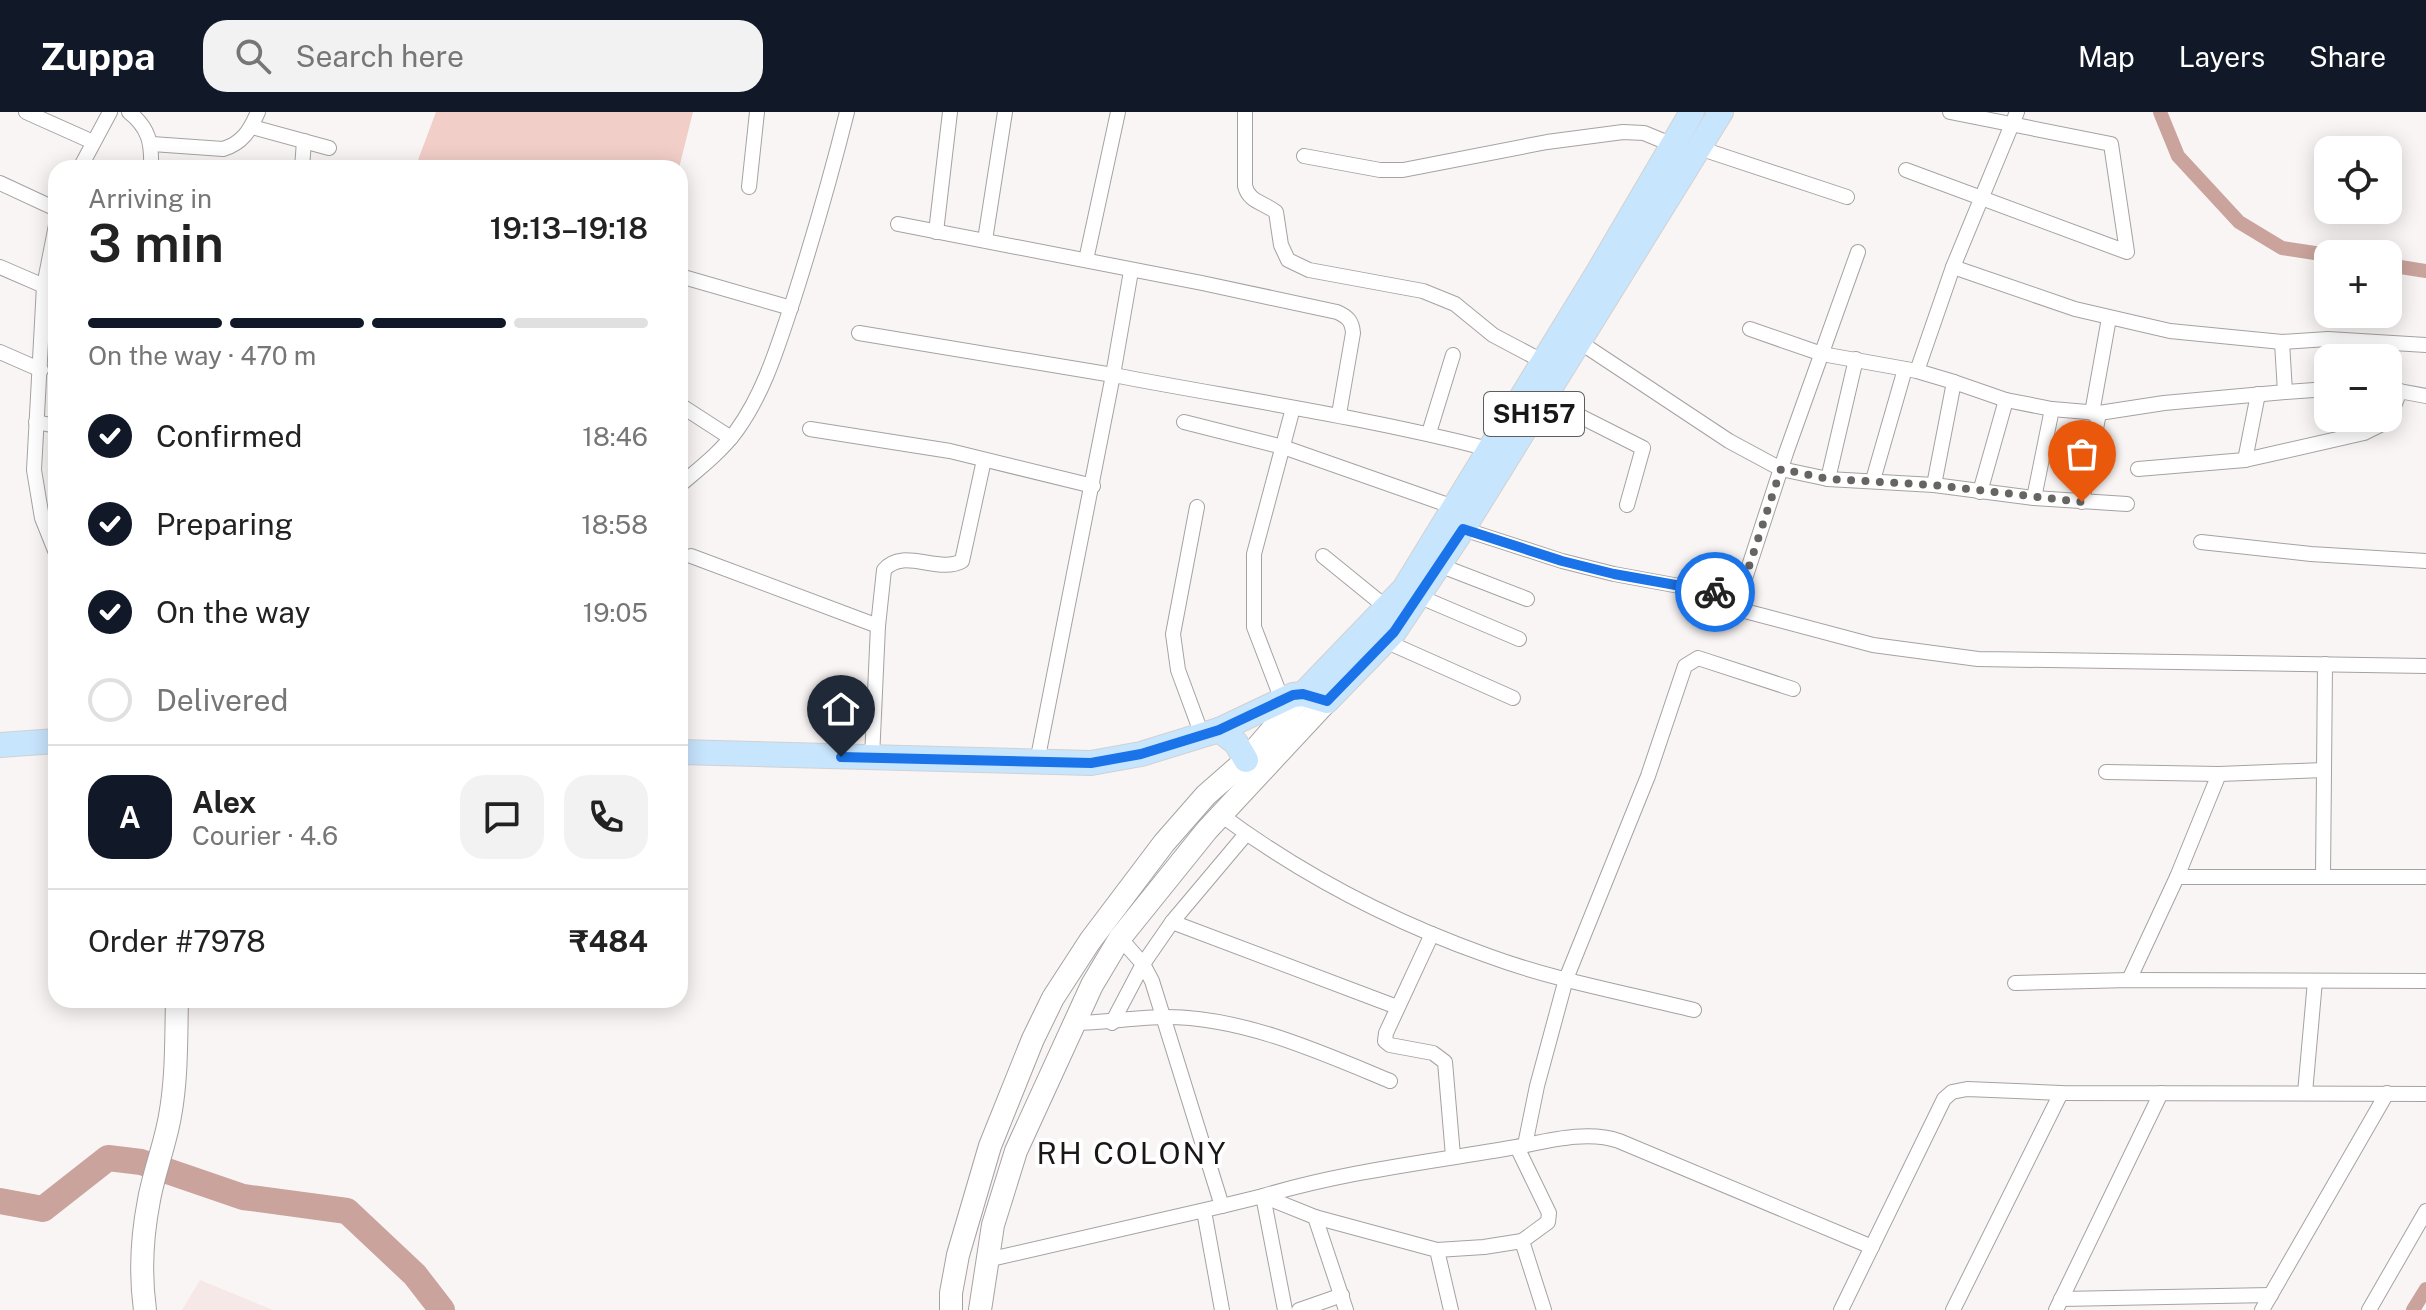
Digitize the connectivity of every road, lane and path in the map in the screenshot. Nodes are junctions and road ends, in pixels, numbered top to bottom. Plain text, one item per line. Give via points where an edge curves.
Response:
1 (26, 112) edge
2 (110, 112) edge
3 (129, 112) edge
4 (258, 112) edge
5 (757, 112) edge
6 (847, 112) edge
7 (950, 112) edge
8 (1005, 112) edge
9 (1118, 112) edge
10 (1245, 112) edge
11 (1692, 112) edge
12 (1721, 112) edge
13 (1950, 112) edge
14 (2014, 118) edge
15 (252, 127) junction
16 (304, 141) junction
17 (93, 142) junction
18 (152, 144) junction
19 (1673, 145) junction
20 (329, 148) dead end
21 (1699, 148) junction
22 (1304, 156) dead end
23 (84, 160) edge
24 (151, 160) edge
25 (303, 160) edge
26 (1906, 170) dead end
27 (0, 183) edge
28 (749, 187) dead end
29 (1847, 197) dead end
30 (1981, 198) junction
31 (48, 205) edge
32 (898, 224) dead end
33 (936, 232) junction
34 (985, 240) junction
35 (1858, 252) dead end
36 (1086, 260) junction
37 (48, 266) edge
38 (0, 267) edge
39 (1953, 267) junction
40 (1131, 271) junction
41 (688, 278) edge
42 (44, 286) junction
43 (791, 308) junction
44 (48, 316) edge
45 (2109, 318) junction
46 (1750, 329) dead end
47 (859, 333) dead end
48 (48, 340) edge
49 (1578, 341) junction
50 (2282, 342) junction
51 (2426, 345) edge
52 (0, 352) edge
53 (1822, 354) junction
54 (1453, 355) dead end
55 (1856, 359) junction
56 (1544, 362) junction
57 (41, 370) junction
58 (1911, 370) junction
59 (1113, 375) junction
60 (1954, 382) junction
61 (2314, 390) edge
62 (2285, 392) junction
63 (2402, 392) edge
64 (2258, 394) junction
65 (2426, 396) edge
66 (1544, 398) junction
67 (2006, 400) junction
68 (1293, 408) junction
69 (2052, 409) junction
70 (688, 410) edge
71 (2095, 413) junction
72 (1339, 414) junction
73 (36, 422) junction
74 (1184, 422) dead end
75 (48, 424) edge
76 (810, 429) dead end
77 (2366, 432) edge
78 (1429, 433) junction
79 (731, 438) junction
80 (1283, 447) junction
81 (1489, 449) junction
82 (984, 460) junction
83 (2245, 460) junction
84 (1781, 469) junction
85 (2138, 469) dead end
86 (688, 478) edge
87 (1828, 479) junction
88 (1873, 480) junction
89 (1934, 485) junction
90 (1093, 486) junction
91 (1980, 492) junction
92 (2034, 498) junction
93 (2082, 502) junction
94 (2127, 504) dead end
95 (1627, 505) dead end
96 (1197, 507) dead end
97 (1459, 518) junction
98 (48, 533) edge
99 (2201, 542) dead end
100 (691, 556) dead end
101 (1323, 556) dead end
102 (2426, 561) edge
103 (1439, 565) junction
104 (1418, 596) junction
105 (1739, 597) junction
106 (1527, 599) dead end
107 (1387, 608) junction
108 (878, 626) junction
109 (1519, 639) dead end
110 (1385, 641) junction
111 (2325, 664) junction
112 (2426, 666) edge
113 (1793, 689) dead end
114 (1304, 698) junction
115 (1513, 698) dead end
116 (1210, 732) junction
117 (48, 742) edge
118 (0, 745) edge
119 (688, 752) edge
120 (872, 758) junction
121 (1246, 760) junction
122 (1037, 762) junction
123 (2324, 770) junction
124 (2106, 772) dead end
125 (2219, 774) junction
126 (1221, 815) junction
127 (1246, 834) junction
128 (2177, 877) junction
129 (2323, 877) junction
130 (2426, 877) edge
131 (1172, 922) junction
132 (1432, 934) junction
133 (1120, 938) junction
134 (1143, 964) junction
135 (1566, 979) junction
136 (2129, 980) junction
137 (2315, 981) junction
138 (2426, 981) edge
139 (2015, 983) dead end
140 (1397, 1007) junction
141 (177, 1008) edge
142 (1694, 1010) dead end
143 (1165, 1017) junction
144 (1074, 1023) junction
145 (1112, 1023) junction
146 (1017, 1079) junction
147 (1390, 1081) dead end
148 (1043, 1089) junction
149 (2061, 1093) junction
150 (2161, 1093) junction
151 (2305, 1093) junction
152 (2387, 1093) junction
153 (2426, 1094) edge
154 (1521, 1146) junction
155 (1453, 1156) junction
156 (1263, 1196) junction
157 (1222, 1206) junction
158 (1204, 1211) junction
159 (2426, 1211) edge
160 (1315, 1217) junction
161 (1522, 1241) junction
162 (1872, 1247) junction
163 (1437, 1250) junction
164 (987, 1260) junction
165 (2271, 1295) junction
166 (1344, 1303) edge
167 (2058, 1305) edge
168 (145, 1310) edge
169 (951, 1310) edge
170 (980, 1310) edge
171 (1222, 1310) edge
172 (1285, 1310) edge
173 (1299, 1310) edge
174 (1451, 1310) edge
175 (1544, 1310) edge
176 (1841, 1310) edge
177 (1953, 1310) edge
178 (2262, 1310) edge
179 (2369, 1310) edge

1 - 17 street
2 - 17 street
3 - 18 street
4 - 15 street
5 - 28 street
6 - 43 street
7 - 33 street
8 - 34 street
9 - 36 street
10 - 56 street via 1247,195 1276,212 1288,260 1309,270 1441,297 1493,335
11 - 19 main road, SH157
12 - 21 main road, SH157
13 - 14 street
14 - 30 street
14 - 30 street via 2111,144 2127,252
15 - 16 street
15 - 18 street via 243,139 223,149
16 - 20 street
16 - 25 street
17 - 23 street
18 - 24 street
19 - 22 street via 1644,133 1623,132 1403,170
19 - 56 main road, SH157
21 - 29 street
21 - 49 main road, SH157
26 - 30 street
27 - 31 street
30 - 39 street
32 - 33 street
33 - 34 street
34 - 36 street
35 - 53 street
36 - 40 street
37 - 42 street
38 - 42 street
39 - 45 street
39 - 58 street
40 - 59 street
40 - 72 street via 1348,317 1353,333
41 - 43 street
42 - 44 street
43 - 79 street via 757,397
45 - 50 street via 2170,331
45 - 71 street
46 - 53 street
47 - 59 street
48 - 57 street
49 - 66 main road, SH157
49 - 84 street via 1729,441
50 - 51 street
50 - 62 street
52 - 57 street
53 - 55 street
53 - 84 street
54 - 78 street
55 - 58 street
55 - 87 street
56 - 81 main road, SH157
57 - 73 street
58 - 60 street
58 - 88 street
59 - 68 street
59 - 90 street
60 - 67 street
60 - 89 street
61 - 62 street
62 - 64 street
63 - 65 street
64 - 71 street
64 - 83 street
66 - 95 street via 1643,448
66 - 97 main road, SH157
67 - 69 street
67 - 91 street
68 - 72 street
68 - 80 street
69 - 71 street
69 - 92 street
70 - 79 street
71 - 93 street
72 - 78 street
73 - 75 street
73 - 98 street via 36,489
74 - 80 street
76 - 82 street
77 - 83 street
78 - 81 street
79 - 86 street
80 - 97 street
80 - 114 street via 1254,554 1254,627
81 - 97 main road, SH157
82 - 90 street
82 - 108 street via 962,561 889,564 882,580
83 - 85 street
84 - 87 street
84 - 105 street
87 - 88 street
88 - 89 street
89 - 91 street
90 - 122 street
91 - 92 street
92 - 93 street
93 - 94 street
96 - 116 street via 1173,634 1178,670
97 - 103 main road, SH157
97 - 105 street via 1562,561
97 - 107 main road, SH157
99 - 102 street
100 - 108 street
101 - 107 street
103 - 104 main road, SH157
103 - 106 street
104 - 109 street
104 - 110 main road, SH157
105 - 111 street via 1739,607 1746,613 1873,645 1944,656
107 - 114 main road, SH157
108 - 120 street
110 - 114 main road, SH157
110 - 115 street
111 - 112 street
111 - 123 street
113 - 135 street via 1698,658 1685,666 1648,776
114 - 116 main road, SH157
114 - 121 street
114 - 126 street
116 - 121 main road via 1236,743
116 - 122 main road, SH157 via 1091,763
117 - 118 main road
119 - 120 main road, SH157
120 - 122 main road, SH157
121 - 146 street via 1189,813 1076,961
123 - 125 street
123 - 129 street
124 - 125 street
125 - 128 street
126 - 127 street
126 - 133 street
127 - 131 street
127 - 132 street via 1363,902
128 - 129 street
128 - 136 street
129 - 130 street
131 - 134 street
131 - 140 street
132 - 135 street
132 - 140 street
133 - 134 street
133 - 144 street
134 - 143 street
134 - 145 street
135 - 142 street
135 - 154 street
136 - 137 street
136 - 139 street
137 - 138 street
137 - 151 street
140 - 155 street via 1387,1043 1433,1053 1445,1062
141 - 168 street via 170,1116 149,1199 142,1267
143 - 145 street
143 - 147 street via 1267,1035
143 - 157 street
144 - 145 street
144 - 148 street
146 - 148 street
146 - 169 street via 972,1202
148 - 164 street via 1016,1151
149 - 150 street
149 - 162 street via 1952,1092
149 - 177 street
150 - 151 street
150 - 167 street
151 - 152 street
152 - 153 street
152 - 165 street
154 - 155 street
154 - 161 street via 1549,1213 1548,1222
154 - 162 street via 1606,1137
155 - 156 street via 1308,1182
156 - 157 street
156 - 160 street
156 - 172 street
157 - 158 street
158 - 164 street
158 - 171 street
159 - 179 street
160 - 163 street
160 - 166 street
161 - 163 street
161 - 175 street
162 - 176 street
163 - 174 street
164 - 170 street
165 - 167 street
165 - 178 street
166 - 173 street

